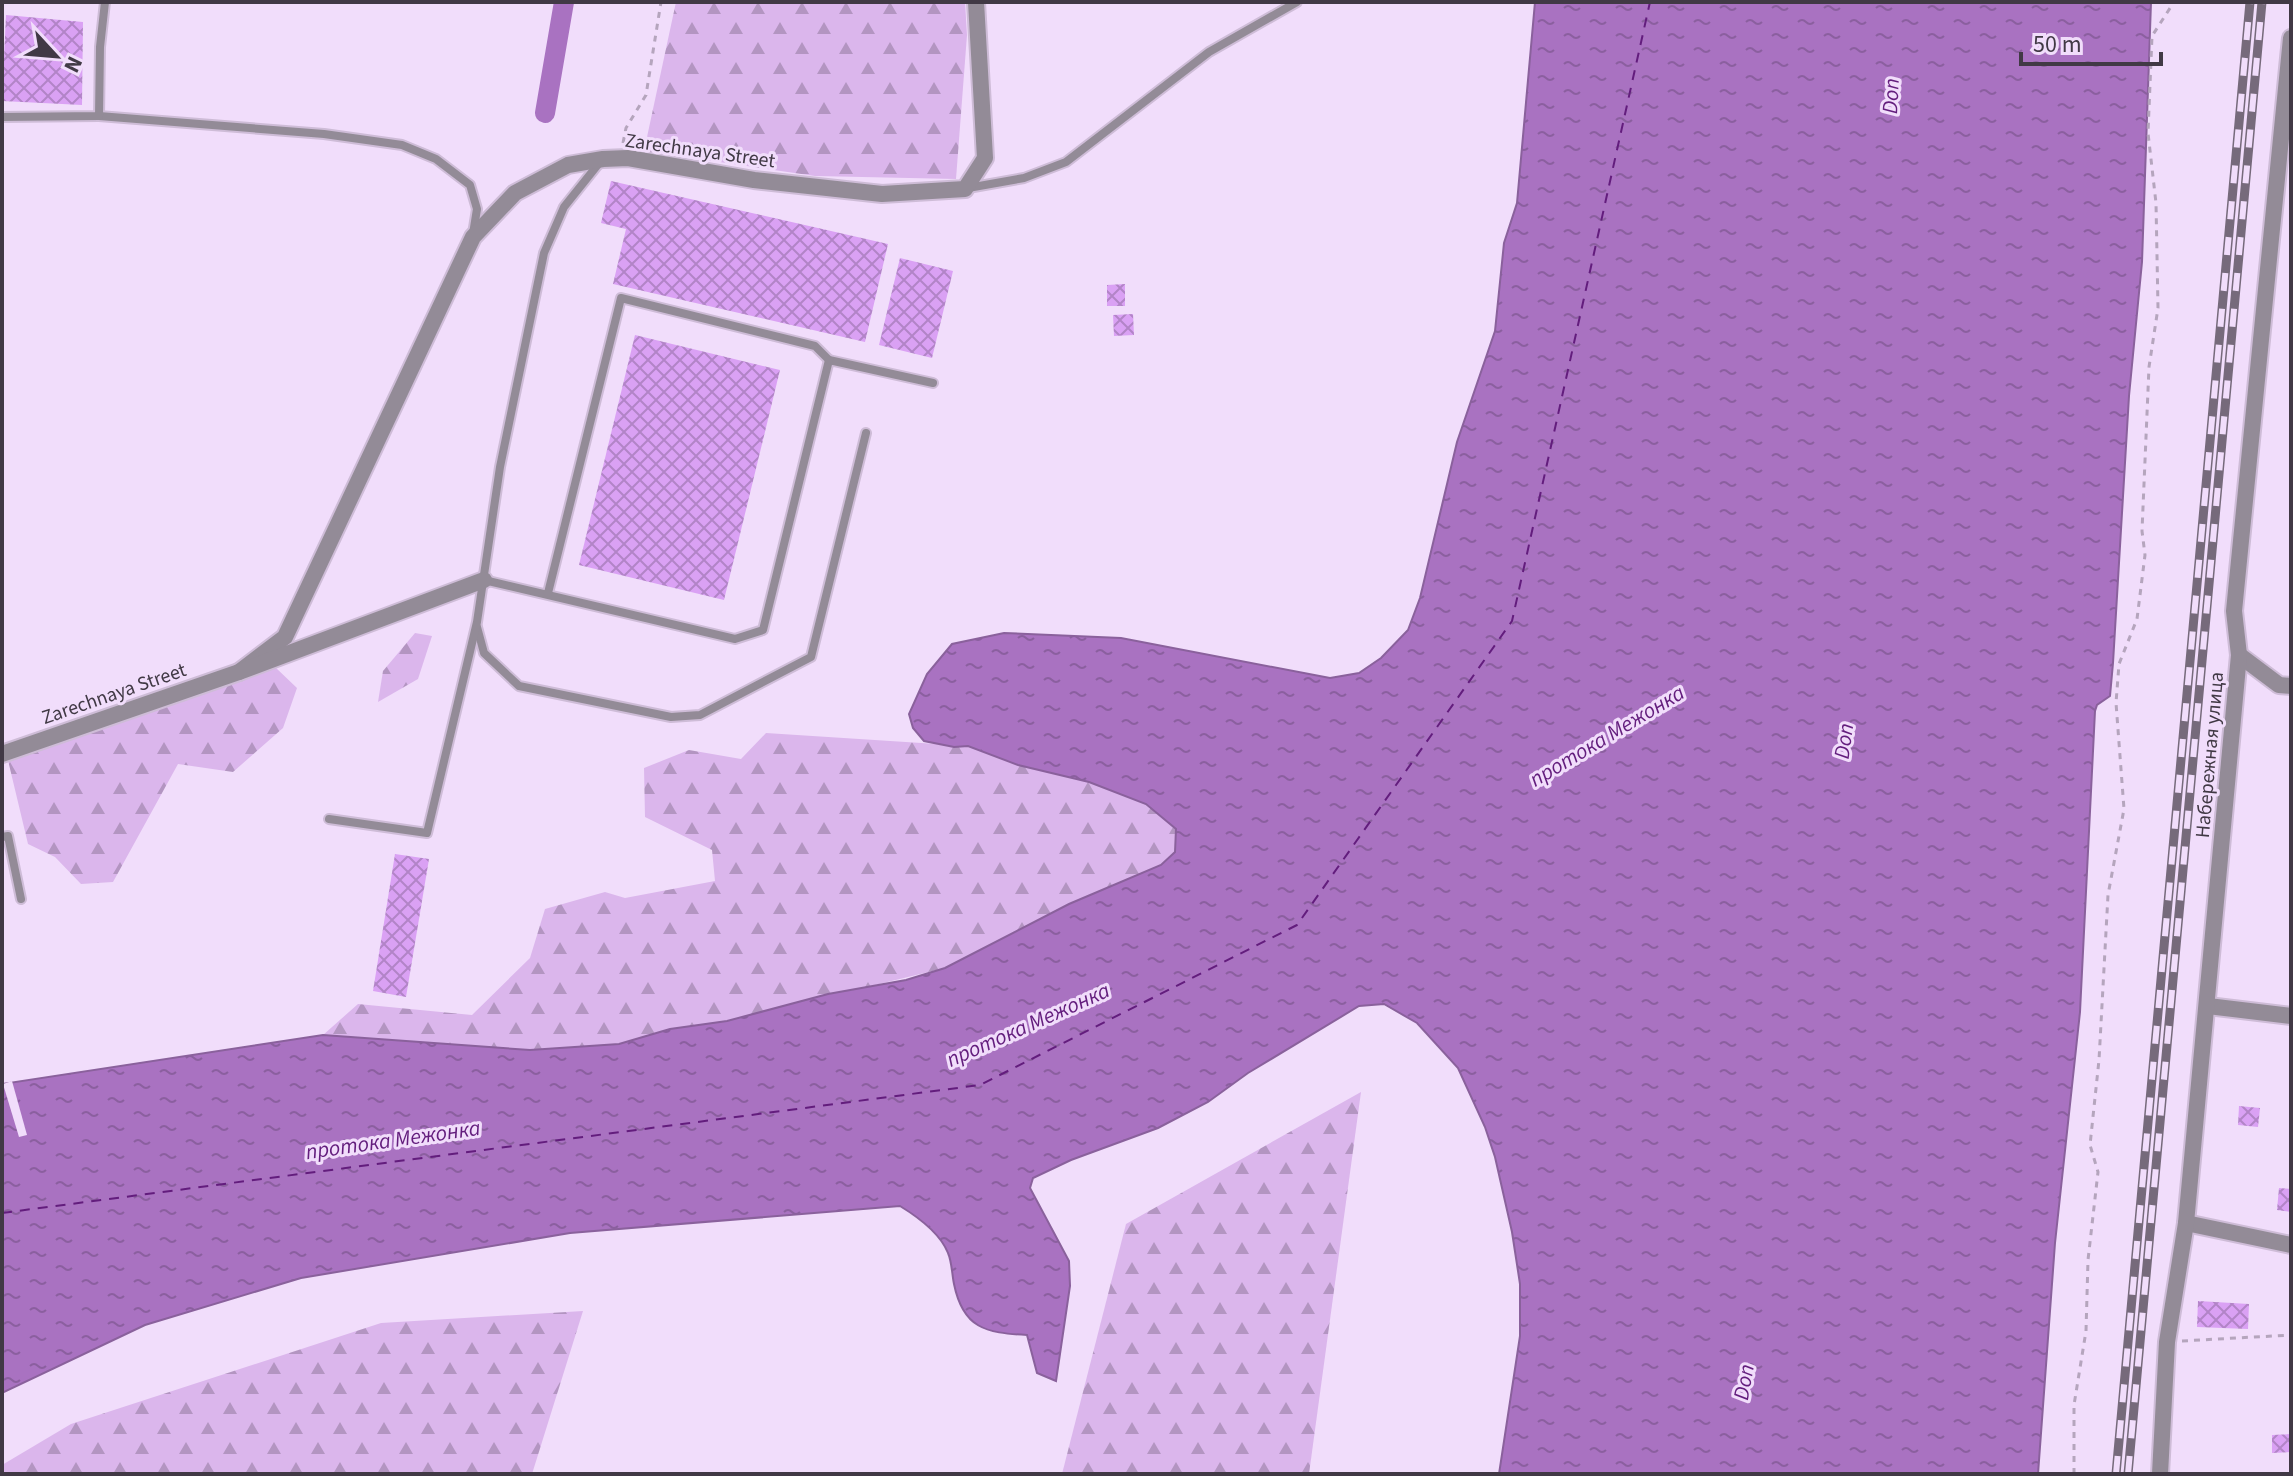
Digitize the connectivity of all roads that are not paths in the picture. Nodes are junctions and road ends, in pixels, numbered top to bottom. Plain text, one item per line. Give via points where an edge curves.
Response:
1 (105, 2) edge
2 (976, 2) edge
3 (1297, 2) edge
4 (2291, 38) edge
5 (99, 116) junction
6 (2, 117) edge
7 (603, 159) junction
8 (965, 189) junction
9 (473, 237) junction
10 (829, 360) junction
11 (933, 383) dead end
12 (866, 433) dead end
13 (484, 580) junction
14 (548, 593) junction
15 (477, 622) junction
16 (2239, 655) junction
17 (239, 672) junction
18 (2291, 686) edge
19 (2, 754) edge
20 (329, 819) dead end
21 (2, 837) edge
22 (21, 899) dead end
23 (2208, 1006) junction
24 (2291, 1016) edge
25 (2186, 1223) junction
26 (2291, 1245) edge
27 (2160, 1474) edge

1 - 5 lane
2 - 8 street via 985,158
3 - 8 lane via 1209,52 1066,162 1024,178
4 - 16 street, Набережная улица via 2234,611
5 - 6 lane
5 - 9 lane via 402,145 436,159 470,185 477,209
7 - 8 street, Zarechnaya Street via 882,194
7 - 9 street, Zarechnaya Street via 568,165 515,193
7 - 13 lane via 564,207 544,253 505,438
9 - 17 street, Zarechnaya Street via 285,637
10 - 11 lane
10 - 14 lane via 763,630 735,639
10 - 14 lane via 815,346 621,298
12 - 15 lane via 811,657 700,715 671,717 519,686 484,653
13 - 14 lane
13 - 15 lane
13 - 17 street, Zarechnaya Street
15 - 20 lane via 427,833
16 - 18 street via 2279,685
16 - 23 street, Набережная улица
17 - 19 street, Zarechnaya Street
21 - 22 lane via 8,836
23 - 24 street
23 - 25 street, Набережная улица
25 - 26 street
25 - 27 street, Набережная улица via 2167,1342

